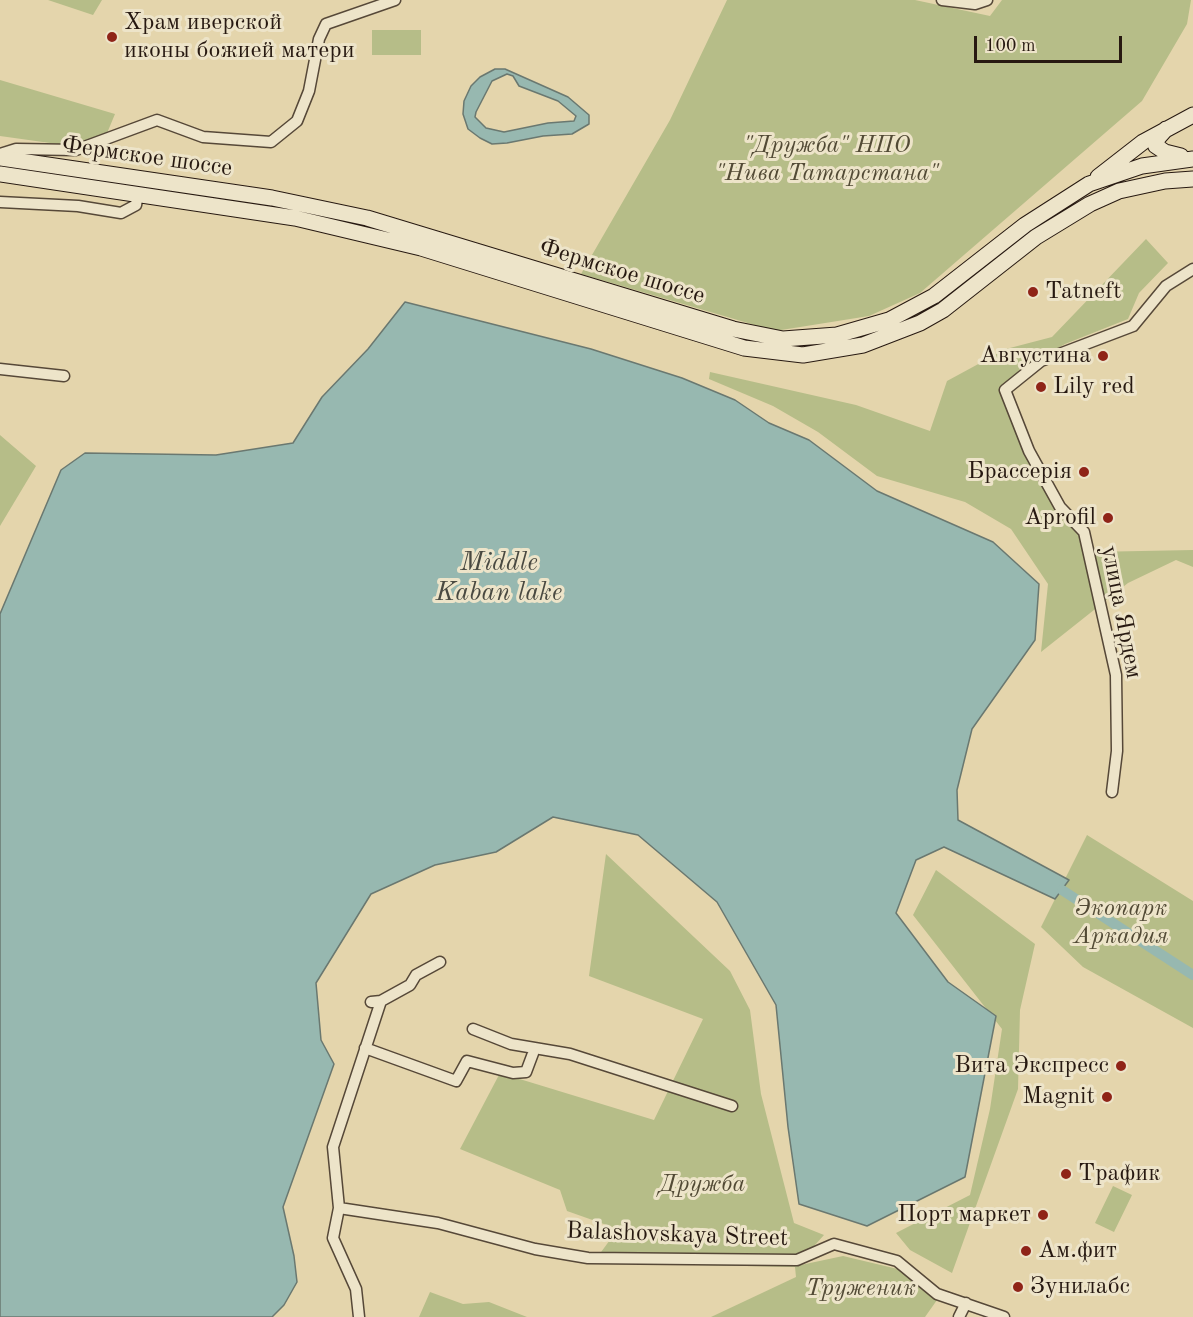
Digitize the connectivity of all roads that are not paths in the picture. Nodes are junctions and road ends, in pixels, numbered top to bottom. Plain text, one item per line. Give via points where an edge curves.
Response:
1 (395, 0) edge
2 (942, 0) edge
3 (987, 0) edge
4 (1193, 115) edge
5 (1166, 129) junction
6 (0, 156) edge
7 (1192, 159) edge
8 (0, 174) edge
9 (1193, 179) edge
10 (1089, 184) junction
11 (138, 194) junction
12 (0, 202) edge
13 (1193, 269) edge
14 (0, 369) edge
15 (64, 376) dead end
16 (1112, 792) dead end
17 (440, 962) dead end
18 (473, 1029) dead end
19 (365, 1048) junction
20 (534, 1048) junction
21 (732, 1106) dead end
22 (339, 1208) junction
23 (966, 1303) junction
24 (359, 1317) edge
25 (959, 1317) edge
26 (1004, 1317) edge

1 - 6 street via 326,24 297,122 271,142 203,137 157,120 76,150 16,149
2 - 3 street via 975,4
4 - 5 main road
5 - 7 main road, Фермское шоссе via 1156,146
5 - 10 main road via 1123,156
6 - 10 main road, Фермское шоссе via 272,198 367,218 733,329 783,339 837,335 889,320 934,296 1024,225
7 - 10 main road, Фермское шоссе via 1142,166
8 - 11 main road, Фермское шоссе
9 - 11 main road, Фермское шоссе via 1139,185 1110,195 1036,237 943,310 920,323 863,345 803,355 744,348 421,248 295,218
11 - 12 street via 136,204 121,213 78,206
13 - 16 street, улица Ярдем via 1166,286 1133,326 1041,361 1005,390 1029,451 1060,507 1084,532 1116,675 1117,751
14 - 15 street
17 - 19 street via 416,975 410,986 376,1001
18 - 20 street
19 - 20 street via 456,1081 467,1061 526,1072
19 - 22 street via 333,1147
20 - 21 street via 570,1054
22 - 23 street, Balashovskaya Street via 438,1223 535,1249 588,1258 797,1260 834,1244 897,1261 937,1294
22 - 24 street via 333,1238 356,1289
23 - 25 street
23 - 26 street, Balashovskaya Street

